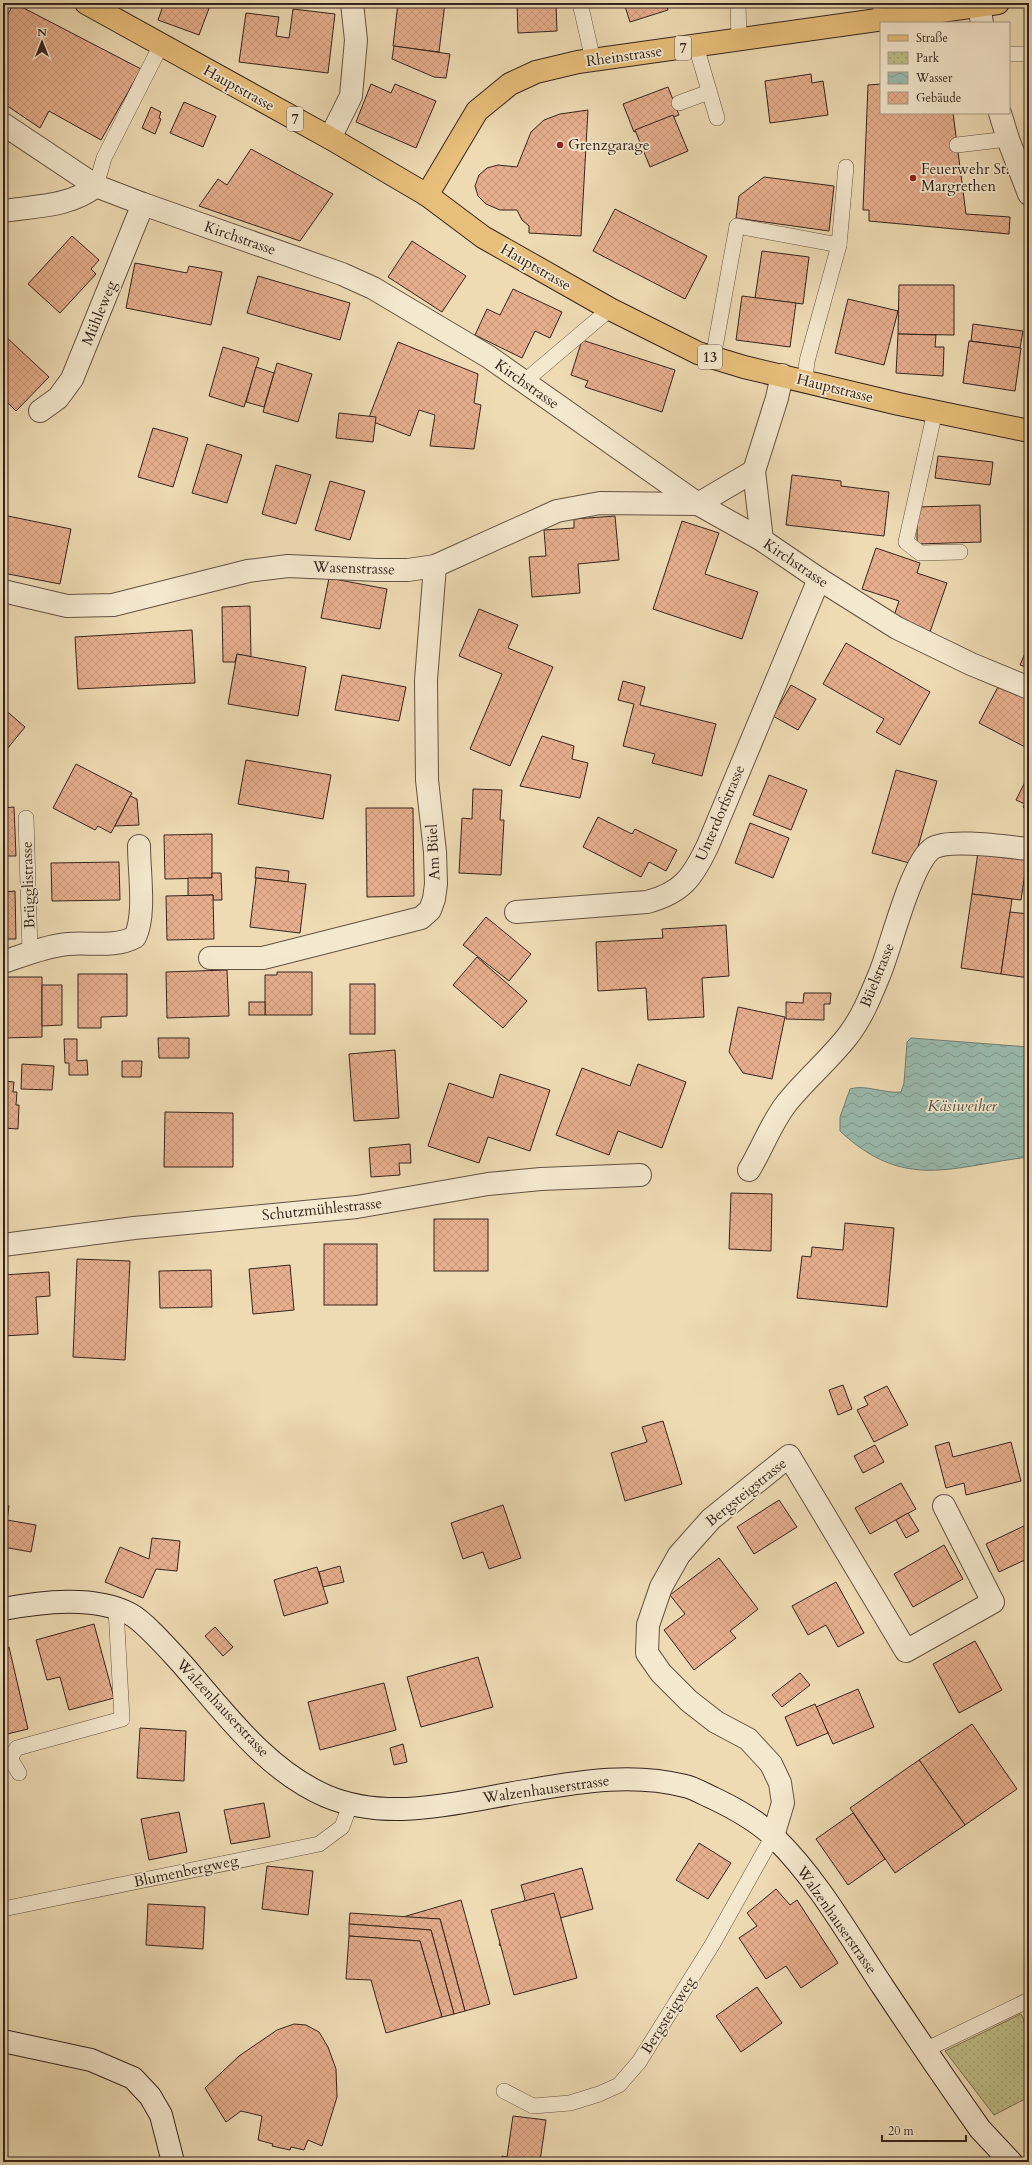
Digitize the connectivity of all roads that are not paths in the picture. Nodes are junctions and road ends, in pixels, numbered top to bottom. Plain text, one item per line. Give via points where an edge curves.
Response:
1 (86, 3) edge
2 (352, 3) edge
3 (580, 3) edge
4 (738, 3) edge
5 (881, 11) edge
6 (986, 11) edge
7 (739, 40) junction
8 (160, 45) junction
9 (696, 46) junction
10 (1010, 54) edge
11 (1029, 54) edge
12 (593, 60) junction
13 (709, 92) junction
14 (679, 103) dead end
15 (1000, 114) edge
16 (717, 118) dead end
17 (3, 124) edge
18 (330, 138) junction
19 (1008, 139) junction
20 (957, 145) dead end
21 (846, 167) dead end
22 (96, 186) junction
23 (1029, 194) edge
24 (428, 195) junction
25 (143, 204) junction
26 (3, 211) edge
27 (839, 245) junction
28 (610, 309) junction
29 (713, 358) junction
30 (782, 375) junction
31 (805, 380) junction
32 (525, 381) junction
33 (40, 411) dead end
34 (935, 411) junction
35 (1029, 431) edge
36 (754, 471) junction
37 (698, 504) junction
38 (762, 540) junction
39 (960, 552) dead end
40 (435, 566) junction
41 (819, 579) junction
42 (3, 591) edge
43 (1029, 688) edge
44 (26, 818) dead end
45 (139, 846) dead end
46 (1029, 849) edge
47 (516, 912) dead end
48 (30, 952) junction
49 (210, 958) dead end
50 (3, 962) edge
51 (749, 1170) dead end
52 (640, 1175) dead end
53 (3, 1245) edge
54 (944, 1506) dead end
55 (3, 1609) edge
56 (116, 1609) junction
57 (19, 1773) dead end
58 (350, 1805) junction
59 (773, 1836) junction
60 (3, 1909) edge
61 (1029, 2000) edge
62 (3, 2041) edge
63 (925, 2050) junction
64 (504, 2091) dead end
65 (173, 2162) edge
66 (1011, 2162) edge

1 - 8 main road, Hauptstrasse / 7
2 - 18 street via 356,40 351,96
3 - 12 lane
4 - 7 lane
5 - 6 main road, Rheinstrasse / 7
5 - 7 main road, Rheinstrasse / 7
7 - 9 main road, Rheinstrasse / 7
8 - 18 main road, Hauptstrasse / 7
8 - 22 lane via 104,158
9 - 12 main road, Rheinstrasse / 7
9 - 13 lane
10 - 11 lane
12 - 24 main road, Rheinstrasse / 7 via 554,66 536,72 510,84 493,97 477,111
13 - 14 lane
13 - 16 lane
15 - 19 street
17 - 22 street, Kirchstrasse
18 - 24 main road, Hauptstrasse / 7
19 - 20 lane
19 - 23 street
21 - 27 lane
22 - 25 street, Kirchstrasse
22 - 26 street via 70,202
24 - 28 main road, Hauptstrasse / 13 via 483,237
25 - 32 street, Kirchstrasse via 342,274 373,288
25 - 33 street, Mühleweg via 72,379 58,398
27 - 29 lane via 737,226
27 - 31 lane via 807,361
28 - 29 main road, Hauptstrasse / 13 via 672,341
28 - 32 lane
29 - 30 main road, Hauptstrasse / 13
30 - 31 main road, Hauptstrasse / 13
30 - 36 street
31 - 34 main road, Hauptstrasse / 13
32 - 37 street, Kirchstrasse
34 - 35 main road, Hauptstrasse / 13
34 - 39 lane via 906,542 920,553
36 - 37 street
36 - 38 street
37 - 38 street, Kirchstrasse
37 - 40 street, Wasenstrasse via 600,502 557,511
38 - 41 street, Kirchstrasse
40 - 42 street, Wasenstrasse via 408,570 288,566 248,571 113,605 67,606
40 - 49 street, Am Büel via 426,680 428,780 436,884 430,910 420,918 263,958
41 - 43 street, Kirchstrasse via 914,637
41 - 47 street, Unterdorfstrasse via 708,845 689,879 666,897 647,902
44 - 48 lane, Brügglistrasse
45 - 48 street, Brügglistrasse via 141,918 135,937 119,943 69,944
46 - 51 street, Büelstrasse via 947,844 933,848 926,855 906,897 881,971 857,1022 847,1037 786,1103
48 - 50 street, Brügglistrasse
52 - 53 street, Schutzmühlestrasse via 488,1184 357,1207 134,1228
54 - 59 street, Bergsteigstrasse via 993,1602 906,1651 789,1456 711,1519 679,1555 661,1587 648,1625 647,1653 661,1673 689,1700 716,1722 748,1739 771,1764 780,1783 783,1803
55 - 56 street, Walzenhauserstrasse via 92,1601
56 - 57 lane via 122,1719 17,1748 10,1758
56 - 58 street, Walzenhauserstrasse via 130,1614 168,1647 255,1747 282,1770 305,1786
58 - 59 street, Walzenhauserstrasse via 396,1810 438,1806 604,1779 645,1779 686,1786 732,1808
58 - 60 lane, Blumenbergweg via 342,1827 319,1844
59 - 63 street, Walzenhauserstrasse via 808,1875
59 - 64 lane, Bergsteigweg via 712,1945 639,2062 619,2085 570,2102 533,2106
61 - 63 lane
62 - 65 street via 91,2060 133,2078 150,2096 162,2115
63 - 66 street, Walzenhauserstrasse via 980,2129

